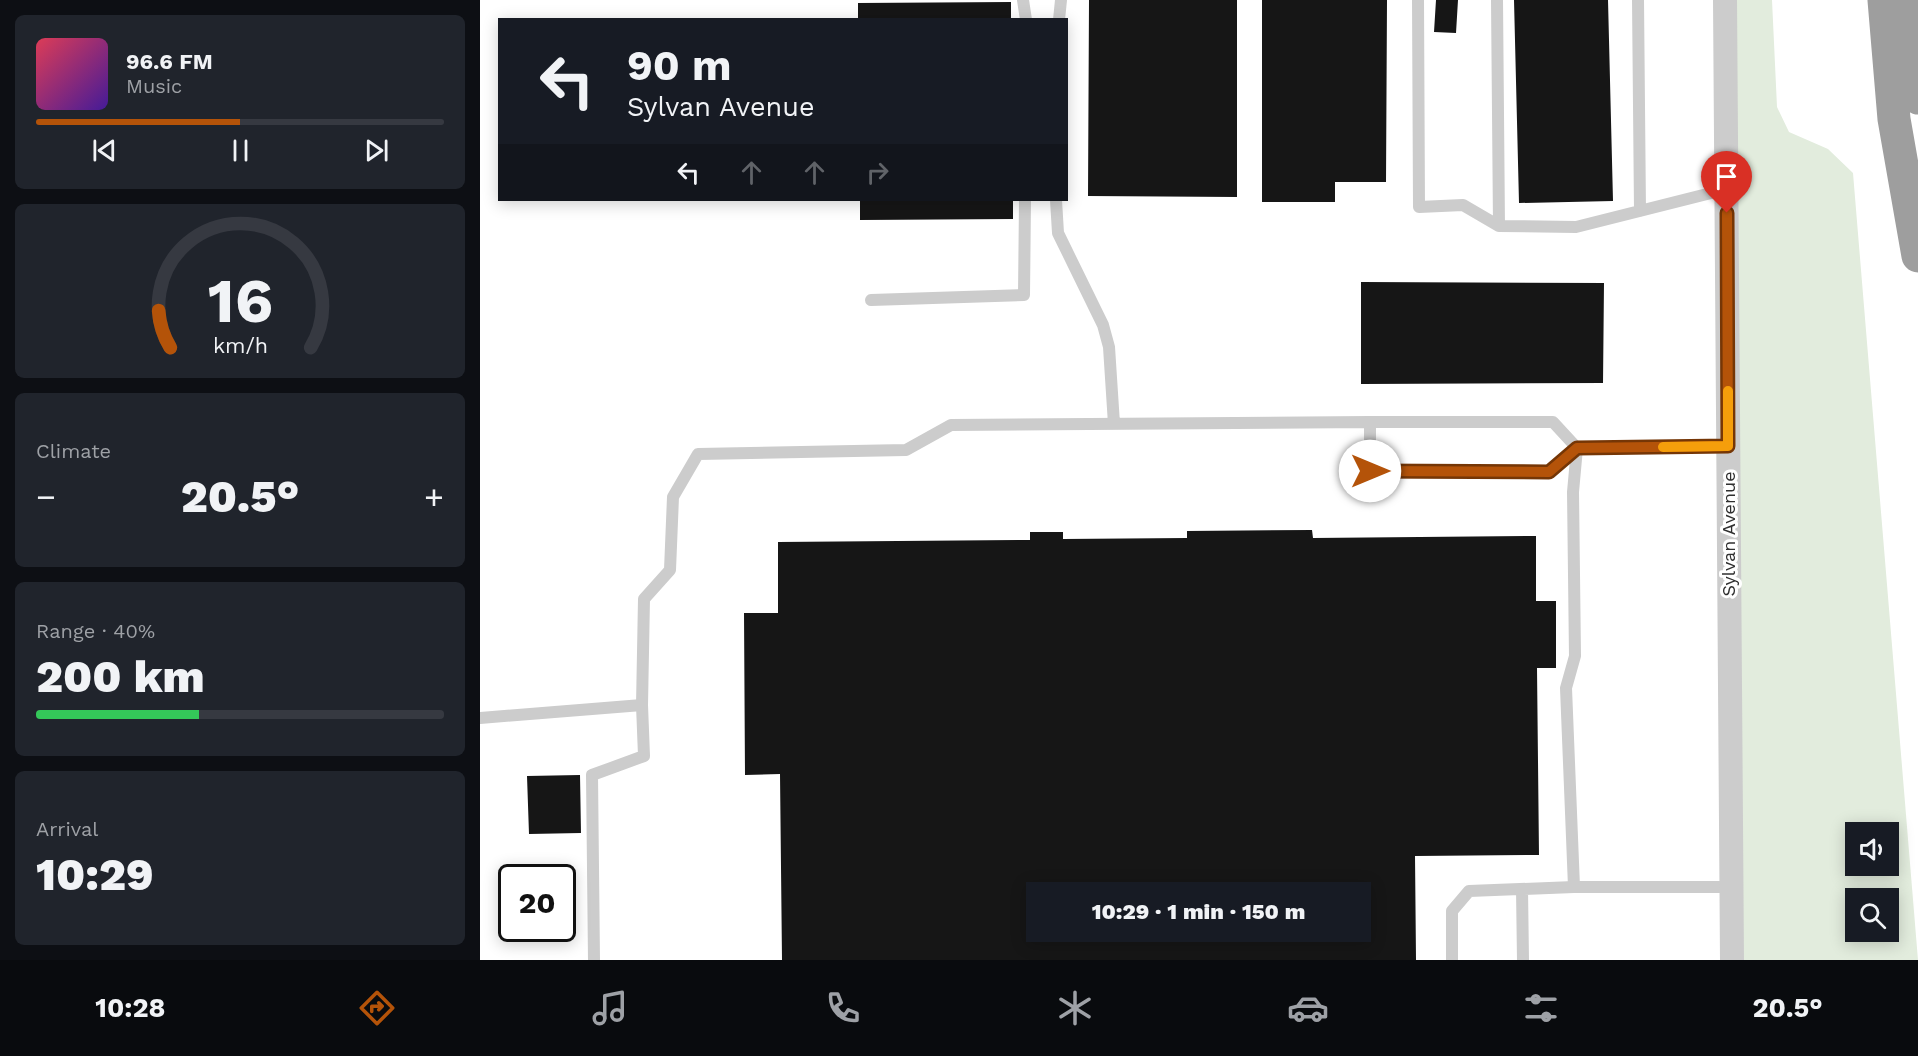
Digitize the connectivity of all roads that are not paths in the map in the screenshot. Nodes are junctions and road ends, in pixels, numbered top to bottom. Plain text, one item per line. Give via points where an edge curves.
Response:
1 (1023, 0) edge
2 (1061, 0) edge
3 (1418, 0) edge
4 (1497, 0) edge
5 (1638, 0) edge
6 (1725, 0) edge
7 (1884, 0) edge
8 (1911, 0) edge
9 (1026, 18) edge
10 (1059, 18) edge
11 (1918, 98) edge
12 (1726, 189) junction
13 (1024, 201) edge
14 (1056, 201) edge
15 (1640, 211) junction
16 (1499, 226) junction
17 (1918, 256) edge
18 (871, 300) dead end
19 (1370, 422) junction
20 (1114, 424) junction
21 (1728, 446) junction
22 (1577, 448) junction
23 (642, 705) junction
24 (480, 718) edge
25 (1574, 887) junction
26 (1731, 887) junction
27 (1522, 889) junction
28 (594, 960) edge
29 (1452, 960) edge
30 (1522, 960) edge
31 (1732, 960) edge

1 - 9 lane
2 - 10 lane
3 - 16 lane via 1419,207 1463,205
4 - 16 lane
5 - 15 lane
6 - 12 street, Sylvan Avenue
7 - 17 highway via 1894,118
8 - 11 highway
12 - 15 lane
12 - 21 street, Sylvan Avenue
13 - 18 lane via 1024,295
14 - 20 lane via 1058,233 1103,325 1109,347
15 - 16 lane via 1576,227
19 - 20 lane
19 - 22 lane via 1553,422
19 - 22 lane via 1370,471 1549,472
20 - 23 lane via 951,424 906,450 698,454 673,497 670,570 644,599
21 - 22 lane
21 - 26 street, Sylvan Avenue
22 - 25 lane via 1573,492 1575,656 1566,688
23 - 24 lane
23 - 28 lane via 644,756 592,776
25 - 26 lane
25 - 27 lane
26 - 31 street, Sylvan Avenue
27 - 29 lane via 1469,891 1452,911
27 - 30 lane

